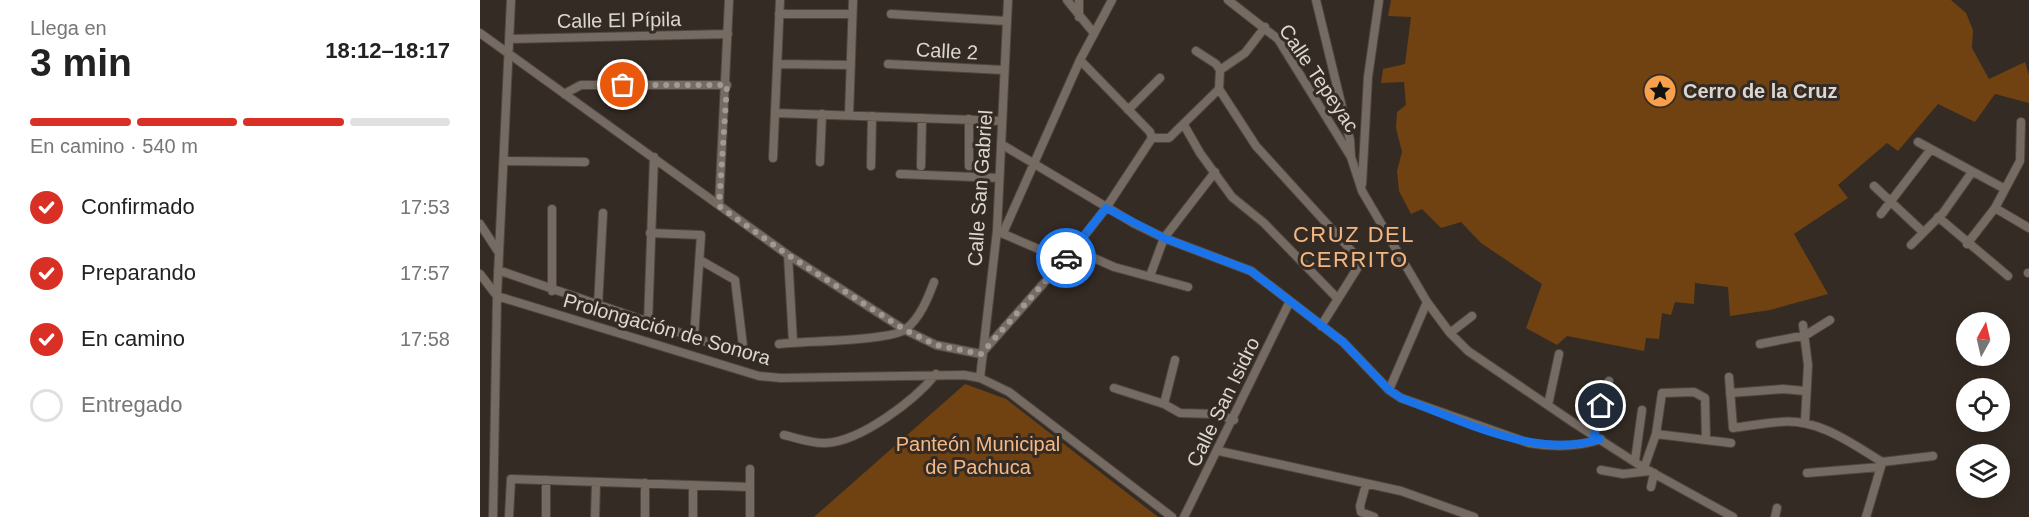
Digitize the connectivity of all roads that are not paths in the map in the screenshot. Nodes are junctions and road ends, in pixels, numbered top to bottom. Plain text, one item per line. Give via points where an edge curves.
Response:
1 (511, 0) edge
2 (729, 0) edge
3 (780, 0) edge
4 (852, 0) edge
5 (1008, 0) edge
6 (1067, 0) edge
7 (1079, 0) edge
8 (1112, 0) edge
9 (1228, 0) edge
10 (1316, 0) edge
11 (1379, 0) edge
12 (779, 14) junction
13 (852, 14) junction
14 (891, 14) dead end
15 (1079, 17) junction
16 (1006, 21) junction
17 (1265, 27) junction
18 (1093, 32) junction
19 (480, 33) edge
20 (728, 34) junction
21 (510, 39) junction
22 (1196, 51) dead end
23 (509, 54) junction
24 (1080, 60) junction
25 (777, 64) junction
26 (888, 64) dead end
27 (851, 65) junction
28 (1003, 70) junction
29 (1220, 70) junction
30 (1160, 78) dead end
31 (727, 85) junction
32 (1219, 88) junction
33 (564, 94) junction
34 (1128, 110) junction
35 (775, 112) junction
36 (822, 114) junction
37 (849, 115) junction
38 (872, 116) junction
39 (922, 118) junction
40 (969, 119) junction
41 (1002, 122) junction
42 (2021, 122) dead end
43 (1184, 125) junction
44 (1152, 138) junction
45 (1918, 142) dead end
46 (1001, 144) junction
47 (1931, 149) junction
48 (654, 157) junction
49 (1351, 157) junction
50 (773, 158) dead end
51 (505, 161) junction
52 (585, 162) dead end
53 (820, 162) dead end
54 (969, 165) dead end
55 (871, 166) dead end
56 (921, 166) dead end
57 (1033, 166) junction
58 (1215, 172) junction
59 (1972, 172) junction
60 (900, 174) dead end
61 (999, 178) junction
62 (1874, 186) dead end
63 (2005, 189) junction
64 (1362, 191) junction
65 (1892, 202) junction
66 (719, 206) junction
67 (1106, 208) junction
68 (1995, 208) junction
69 (552, 209) dead end
70 (603, 213) dead end
71 (1881, 213) dead end
72 (1938, 217) junction
73 (480, 224) edge
74 (2029, 228) edge
75 (1000, 232) junction
76 (1923, 232) junction
77 (650, 233) junction
78 (1164, 238) junction
79 (1967, 244) junction
80 (1911, 245) dead end
81 (1074, 249) junction
82 (499, 254) junction
83 (788, 255) junction
84 (700, 260) junction
85 (1064, 260) junction
86 (498, 270) junction
87 (480, 274) edge
88 (1150, 276) junction
89 (2008, 276) dead end
90 (934, 282) dead end
91 (1188, 287) dead end
92 (552, 291) junction
93 (497, 296) junction
94 (1338, 299) junction
95 (1290, 301) junction
96 (1427, 302) junction
97 (598, 306) junction
98 (1472, 316) dead end
99 (1830, 320) dead end
100 (648, 323) junction
101 (1803, 325) dead end
102 (1321, 326) junction
103 (905, 330) junction
104 (1450, 333) junction
105 (1806, 335) junction
106 (694, 338) junction
107 (793, 342) junction
108 (778, 344) dead end
109 (1760, 344) dead end
110 (981, 354) junction
111 (1559, 354) dead end
112 (1175, 360) dead end
113 (936, 374) junction
114 (1729, 377) dead end
115 (980, 378) junction
116 (1609, 381) dead end
117 (1114, 388) dead end
118 (1389, 390) junction
119 (1806, 391) junction
120 (1730, 393) junction
121 (1164, 404) junction
122 (1548, 405) junction
123 (1642, 410) dead end
124 (1234, 420) junction
125 (1805, 422) junction
126 (1656, 434) junction
127 (784, 435) dead end
128 (1597, 437) junction
129 (1706, 439) junction
130 (1731, 443) dead end
131 (1222, 445) junction
132 (1933, 456) dead end
133 (1635, 462) junction
134 (1881, 465) junction
135 (750, 469) dead end
136 (1600, 470) dead end
137 (1649, 471) junction
138 (1807, 473) dead end
139 (546, 480) junction
140 (596, 482) junction
141 (645, 483) junction
142 (1366, 484) junction
143 (693, 485) junction
144 (750, 487) junction
145 (1651, 487) dead end
146 (1457, 515) edge
147 (493, 517) edge
148 (509, 517) edge
149 (546, 517) edge
150 (595, 517) edge
151 (645, 517) edge
152 (693, 517) edge
153 (750, 517) edge
154 (1172, 517) edge
155 (1184, 517) edge
156 (1374, 517) edge
157 (1474, 517) edge
158 (1733, 517) edge
159 (1866, 517) edge

1 - 21 street
2 - 20 street
3 - 12 street
4 - 13 street
5 - 16 street, Calle San Gabriel
6 - 15 street
7 - 15 street
8 - 18 street
9 - 17 street, Calle Tepeyac
10 - 49 street
11 - 64 street, Calle Tepeyac via 1368,77
12 - 13 street
12 - 25 street
13 - 27 street
14 - 16 street
15 - 18 street
16 - 28 street, Calle San Gabriel
17 - 29 street via 1245,53
17 - 49 street, Calle Tepeyac via 1278,39
18 - 24 street
19 - 23 street
20 - 21 street, Calle El Pípila
20 - 31 street
21 - 23 street
22 - 29 street
23 - 33 street
23 - 51 street
24 - 34 street
24 - 57 street
25 - 27 street
25 - 35 street
26 - 28 street, Calle 2
27 - 37 street
28 - 41 street, Calle San Gabriel
29 - 32 street
30 - 34 street
31 - 33 street via 581,85
31 - 66 street
32 - 43 street
32 - 94 street via 1269,162 1359,259
33 - 48 street
34 - 44 street
35 - 36 street
35 - 50 street
36 - 37 street
36 - 53 street
37 - 38 street
38 - 39 street
38 - 55 street
39 - 40 street
39 - 56 street
40 - 41 street
40 - 54 street
41 - 46 street, Calle San Gabriel
42 - 63 street via 2020,161
43 - 44 street via 1169,138
43 - 58 street
44 - 67 street
45 - 47 street
46 - 57 street
46 - 61 street, Calle San Gabriel
47 - 59 street
47 - 65 street
48 - 66 street
48 - 77 street
49 - 64 street, Calle Tepeyac
51 - 52 street
51 - 82 street
57 - 67 street
57 - 75 street
58 - 78 street
58 - 94 street via 1232,197 1264,223
59 - 63 street
59 - 72 street
60 - 61 street
61 - 75 street, Calle San Gabriel
62 - 65 street
63 - 68 street
64 - 96 street, Calle Tepeyac
65 - 71 street
65 - 76 street
66 - 83 street
67 - 78 street
67 - 81 street
68 - 74 street
68 - 79 street
69 - 92 street
70 - 97 street
72 - 76 street
72 - 79 street
73 - 82 street
75 - 85 street
75 - 110 street, Calle San Gabriel
76 - 80 street
77 - 84 street via 701,234
77 - 100 street
78 - 88 street
78 - 95 street via 1251,271
79 - 89 street
81 - 85 street
81 - 88 street via 1114,267
82 - 86 street
83 - 103 street
83 - 107 street
84 - 106 street
84 - 106 street via 735,280 743,346 736,352
85 - 110 street
86 - 92 street
86 - 93 street
87 - 93 street
88 - 91 street
90 - 103 street via 926,302
92 - 97 street
93 - 113 street, Prolongación de Sonora via 759,376
93 - 147 street
94 - 102 street
95 - 102 street
95 - 124 street, Calle San Isidro
96 - 104 street, Calle Tepeyac
96 - 118 street
97 - 100 street
98 - 104 street
99 - 105 street
100 - 106 street
101 - 105 street
102 - 118 street via 1343,342
103 - 107 street via 887,335
103 - 110 street via 936,345
104 - 122 street, Calle Tepeyac via 1468,351
105 - 109 street
105 - 119 street
107 - 108 street
110 - 115 street, Calle San Gabriel
111 - 122 street
112 - 121 street
113 - 115 street, Prolongación de Sonora
113 - 127 street via 882,421 844,440 824,444
114 - 120 street
115 - 154 street, Prolongación de Sonora via 1009,392
116 - 128 street
117 - 121 street
118 - 128 street via 1401,398 1529,442 1587,444
119 - 120 street
119 - 125 street
120 - 125 street via 1733,428
121 - 124 street via 1180,413 1215,414
122 - 128 street, Calle Tepeyac
123 - 133 street
124 - 131 street, Calle San Isidro
125 - 134 street via 1838,435
126 - 129 street
126 - 129 street via 1662,393 1694,392 1705,398
126 - 137 street
128 - 133 street, Calle Tepeyac
129 - 130 street
131 - 142 street
131 - 155 street, Calle San Isidro
132 - 134 street
133 - 137 street, Calle Tepeyac
134 - 138 street
134 - 159 street
135 - 144 street
136 - 137 street via 1623,474
137 - 145 street
137 - 158 street, Calle Tepeyac
139 - 140 street
139 - 148 street via 511,479
139 - 149 street
140 - 141 street
140 - 150 street
141 - 143 street
141 - 151 street
142 - 146 street via 1428,499
142 - 156 street via 1360,512
143 - 144 street
143 - 152 street
144 - 153 street
146 - 157 street

